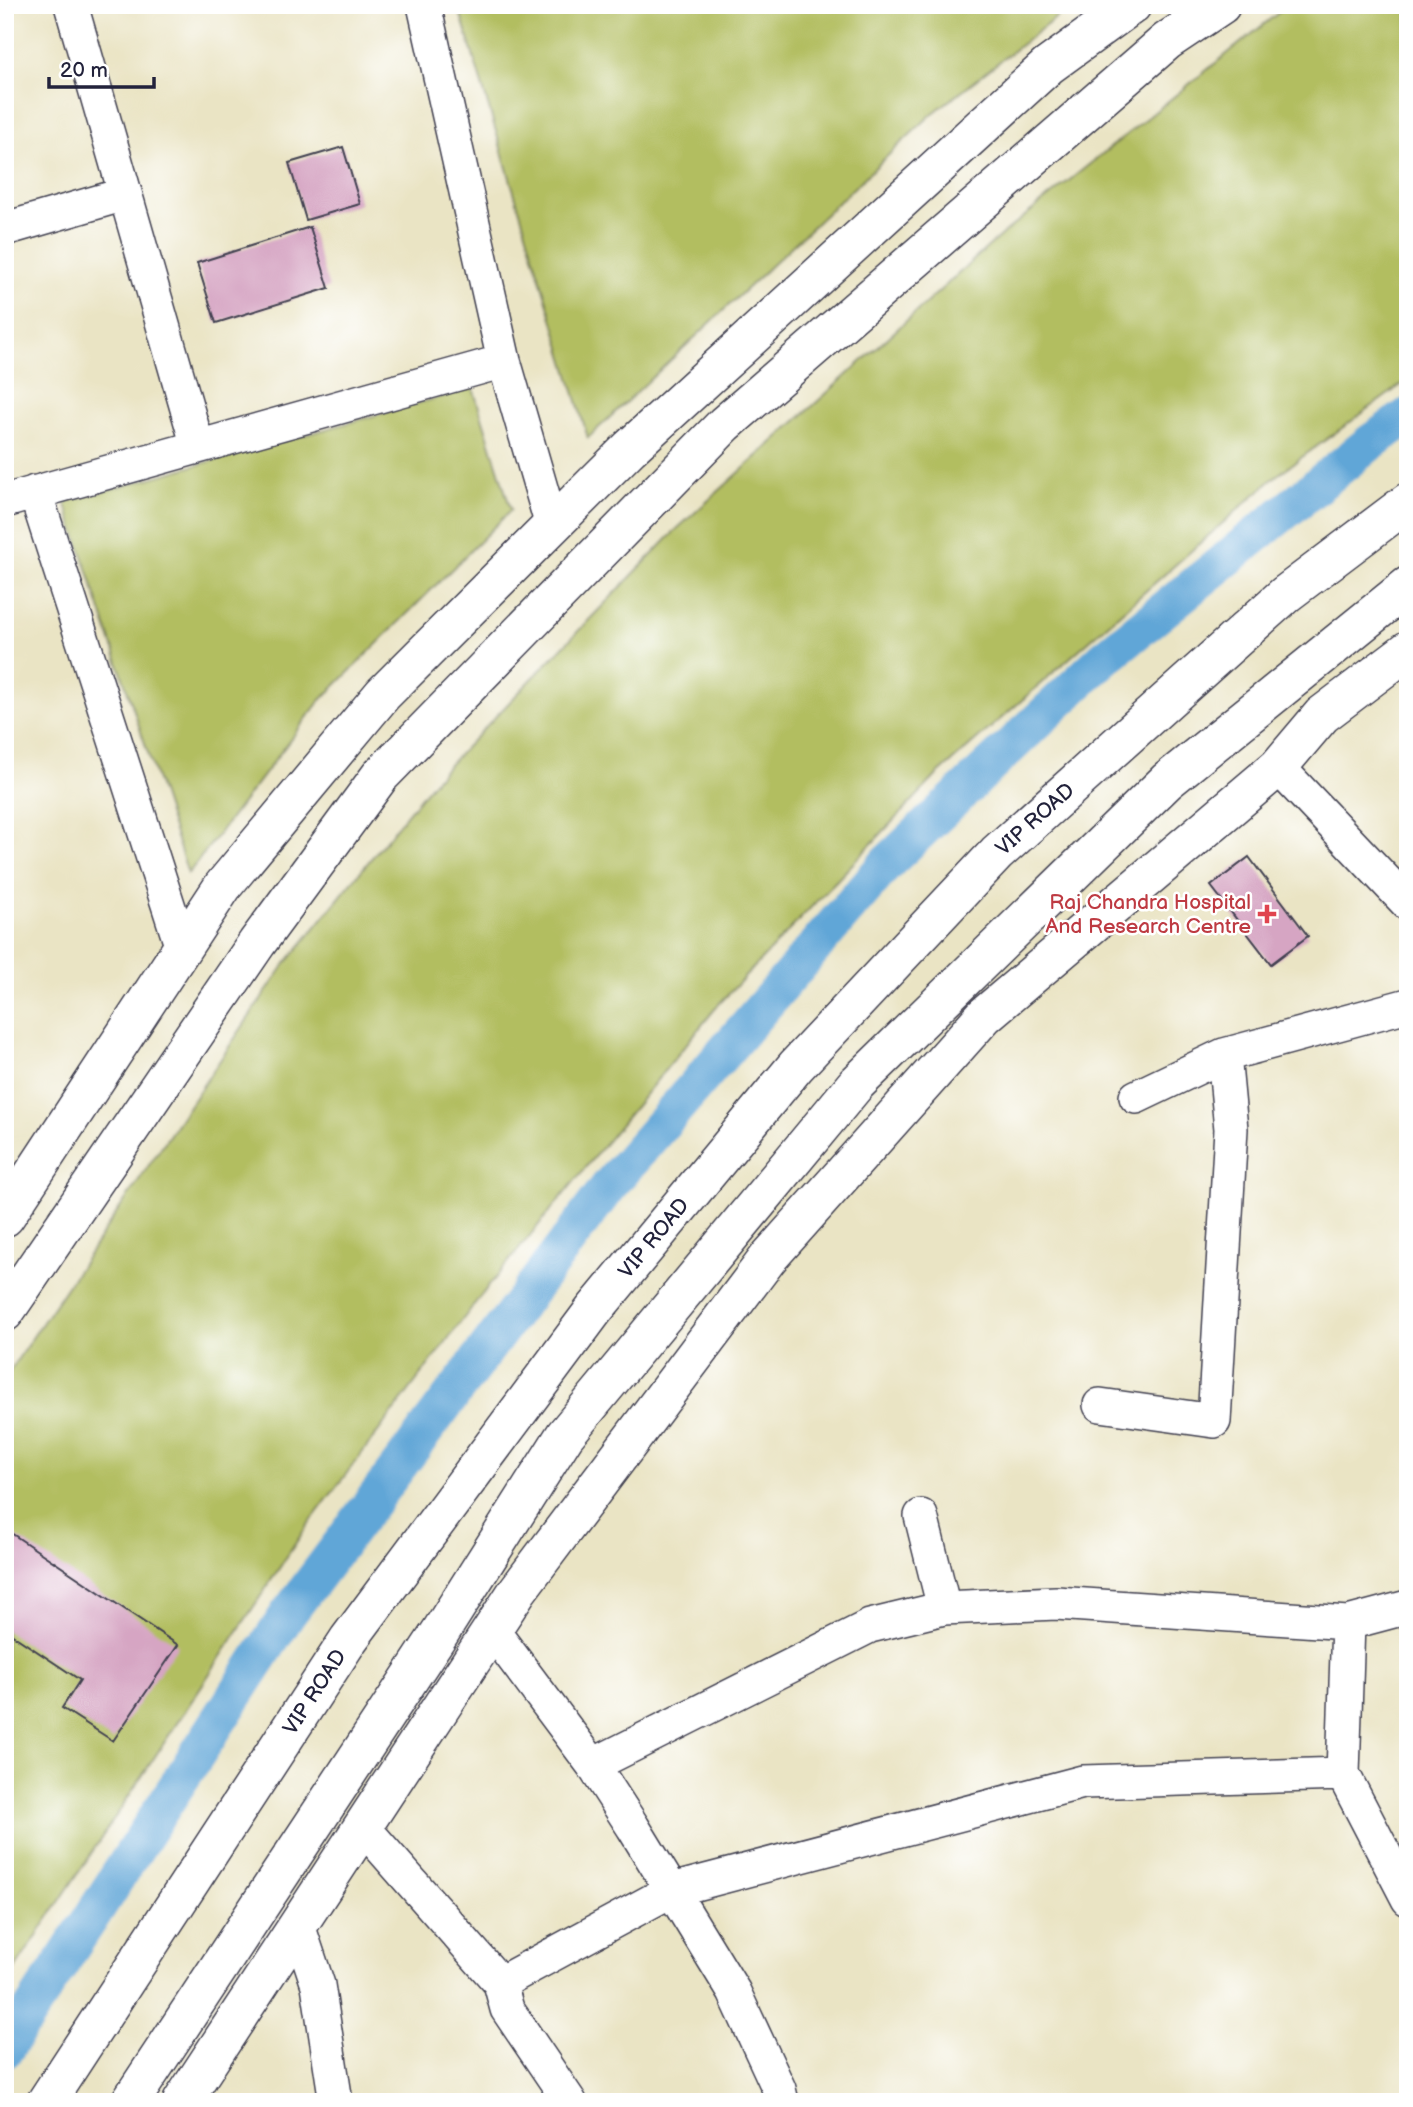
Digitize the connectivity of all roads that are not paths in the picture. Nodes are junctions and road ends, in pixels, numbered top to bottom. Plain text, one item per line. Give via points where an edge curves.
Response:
1 (71, 5) edge
2 (424, 5) edge
3 (1132, 5) edge
4 (1221, 5) edge
5 (125, 194) junction
6 (5, 229) edge
7 (504, 361) junction
8 (198, 447) junction
9 (20, 496) edge
10 (1408, 502) edge
11 (552, 526) junction
12 (1408, 586) edge
13 (1408, 650) edge
14 (1278, 767) junction
15 (1408, 904) edge
16 (182, 947) junction
17 (1408, 1005) edge
18 (1224, 1055) junction
19 (1136, 1097) dead end
20 (5, 1217) edge
21 (5, 1312) edge
22 (1100, 1405) dead end
23 (921, 1516) dead end
24 (1408, 1607) edge
25 (944, 1608) junction
26 (1348, 1623) junction
27 (493, 1631) junction
28 (593, 1765) junction
29 (1343, 1774) junction
30 (363, 1827) junction
31 (672, 1890) junction
32 (1408, 1899) edge
33 (298, 1925) junction
34 (500, 1983) junction
35 (47, 2102) edge
36 (131, 2102) edge
37 (182, 2102) edge
38 (336, 2102) edge
39 (570, 2102) edge
40 (782, 2102) edge

1 - 5 street
2 - 7 street
3 - 11 street via 1048,66 630,448
4 - 21 street via 1167,41 725,424 380,776 257,943
5 - 6 street
5 - 8 street
7 - 8 street
7 - 11 street
8 - 9 street
9 - 16 street
10 - 35 street, VIP ROAD via 1286,594 997,853 796,1066 594,1310 349,1639
11 - 16 street via 383,694 223,886
12 - 36 street via 1167,781 856,1084 565,1434
13 - 14 street via 1322,715
14 - 15 street
14 - 27 street via 984,1016 769,1256 518,1590
16 - 20 street
17 - 18 street
18 - 19 street
18 - 22 street via 1231,1129 1214,1421
23 - 25 street
24 - 26 street
25 - 26 street via 1056,1603
25 - 28 street via 870,1626
26 - 29 street
27 - 28 street
27 - 30 street
28 - 31 street
29 - 31 street via 1083,1782
29 - 32 street
30 - 33 street
30 - 34 street
31 - 34 street
31 - 40 street via 734,1992
33 - 37 street
33 - 38 street via 318,1985
34 - 39 street via 507,2009

